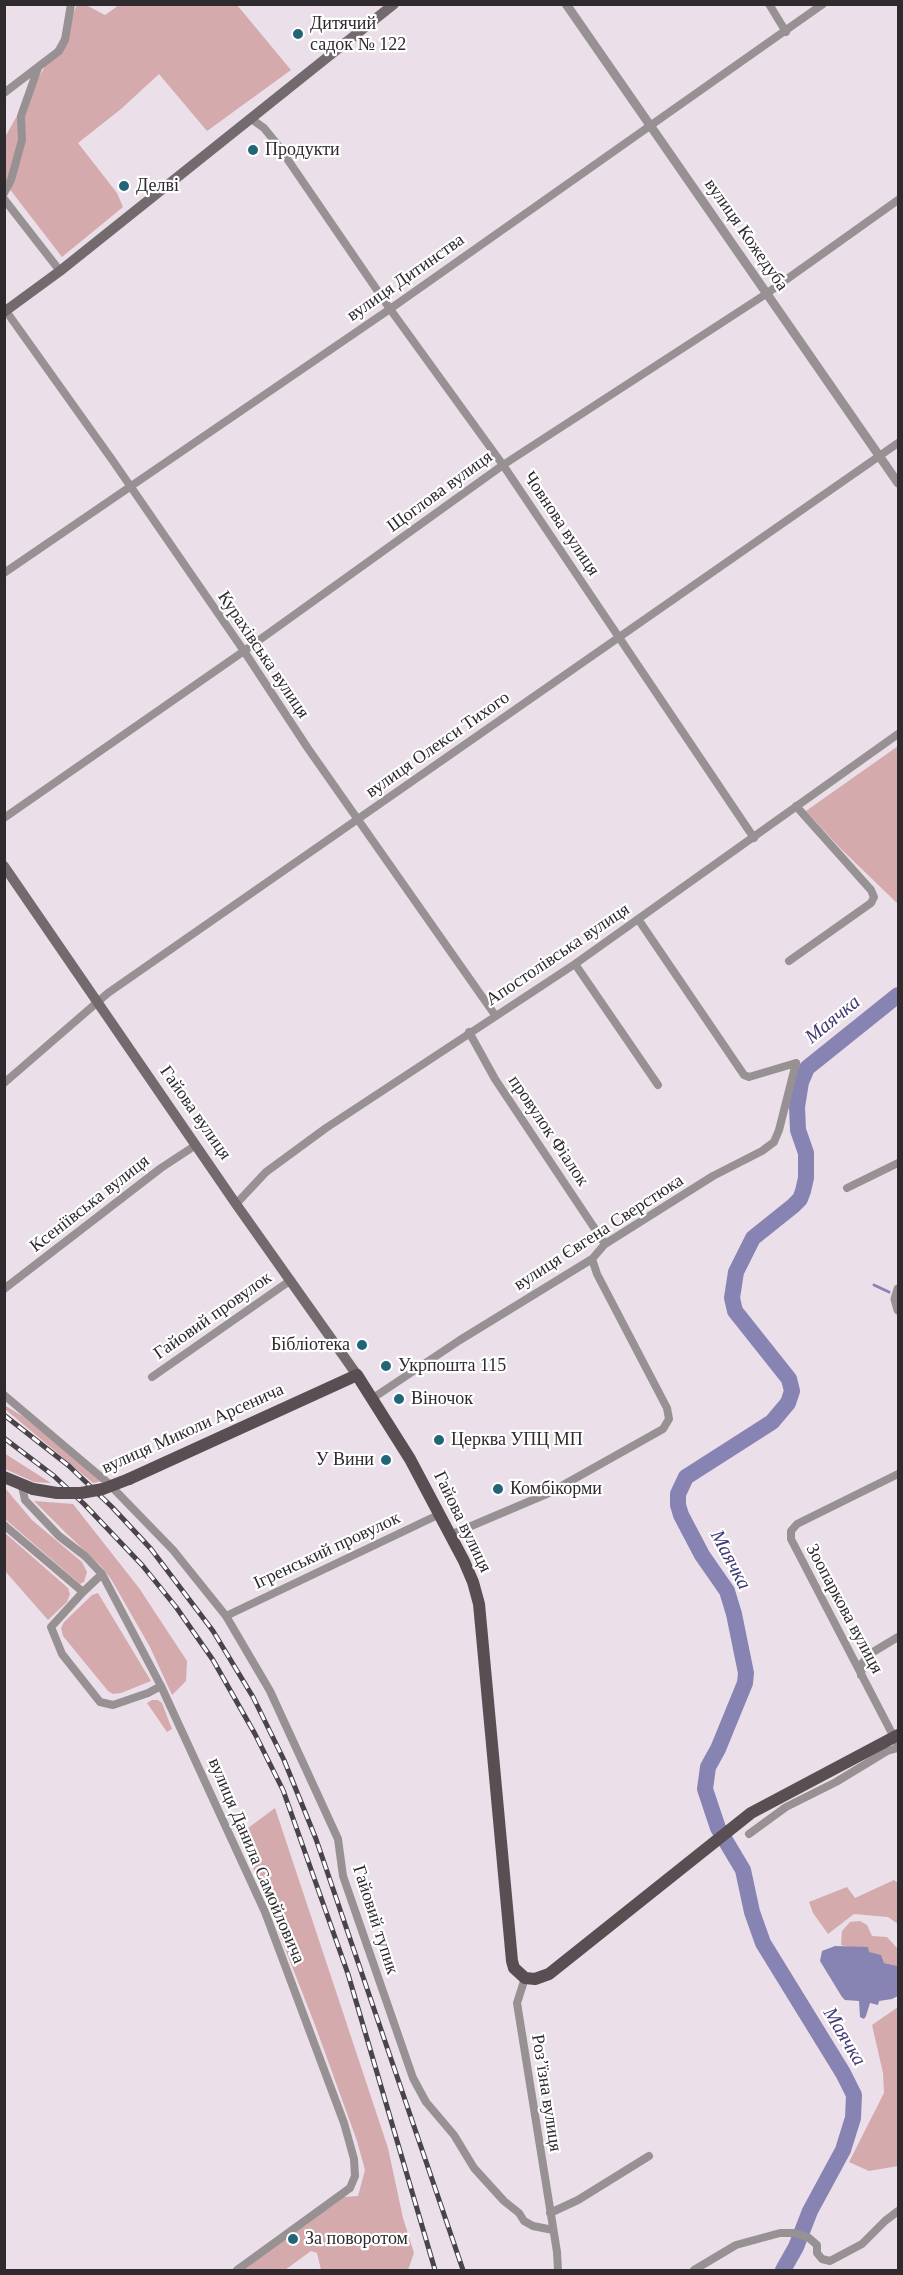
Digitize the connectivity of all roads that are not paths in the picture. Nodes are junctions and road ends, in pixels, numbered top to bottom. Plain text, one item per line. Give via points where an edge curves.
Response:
1 (71, 4) edge
2 (394, 4) edge
3 (566, 4) edge
4 (769, 4) edge
5 (823, 4) edge
6 (786, 32) junction
7 (38, 68) junction
8 (4, 93) edge
9 (250, 118) junction
10 (651, 126) junction
11 (4, 193) edge
12 (4, 199) edge
13 (898, 200) edge
14 (60, 271) junction
15 (766, 294) junction
16 (390, 309) junction
17 (5, 312) edge
18 (898, 443) edge
19 (880, 456) junction
20 (503, 465) junction
21 (898, 483) edge
22 (129, 487) junction
23 (4, 573) edge
24 (619, 638) junction
25 (244, 651) junction
26 (898, 734) edge
27 (796, 806) junction
28 (4, 818) edge
29 (358, 818) junction
30 (754, 838) junction
31 (4, 867) edge
32 (638, 919) junction
33 (789, 961) dead end
34 (575, 964) junction
35 (97, 1001) junction
36 (495, 1015) junction
37 (469, 1032) junction
38 (4, 1083) edge
39 (658, 1085) dead end
40 (196, 1145) junction
41 (898, 1163) edge
42 (848, 1188) dead end
43 (236, 1204) junction
44 (605, 1244) junction
45 (592, 1259) junction
46 (291, 1280) junction
47 (4, 1289) edge
48 (898, 1291) edge
49 (898, 1310) edge
50 (357, 1375) junction
51 (152, 1377) dead end
52 (4, 1395) edge
53 (373, 1398) junction
54 (898, 1474) edge
55 (4, 1477) edge
56 (27, 1487) junction
57 (440, 1514) junction
58 (4, 1526) edge
59 (450, 1535) junction
60 (102, 1574) junction
61 (83, 1592) junction
62 (226, 1616) junction
63 (898, 1637) edge
64 (861, 1675) junction
65 (161, 1686) junction
66 (897, 1741) edge
67 (749, 1834) dead end
68 (525, 1978) junction
69 (649, 2156) dead end
70 (898, 2211) edge
71 (550, 2214) junction
72 (553, 2230) junction
73 (237, 2271) edge
74 (558, 2271) edge
75 (694, 2271) edge

1 - 7 street via 63,46
2 - 9 main road
3 - 10 street, вулиця Кожедуба
4 - 6 street
5 - 6 street, вулиця Дитинства
6 - 10 street, вулиця Дитинства
7 - 8 street
7 - 11 street via 21,116 22,140
9 - 14 main road
9 - 16 street, Човнова вулиця via 277,144
10 - 15 street, вулиця Кожедуба
10 - 16 street, вулиця Дитинства
12 - 14 street
13 - 15 street, Щоглова вулиця
14 - 17 main road
15 - 19 street, вулиця Кожедуба
15 - 20 street, Щоглова вулиця
16 - 20 street, Човнова вулиця
16 - 22 street, вулиця Дитинства
17 - 22 street, Курахівська вулиця
18 - 19 street, вулиця Олекси Тихого
19 - 21 street, вулиця Кожедуба
19 - 24 street, вулиця Олекси Тихого
20 - 24 street, Човнова вулиця
20 - 25 street, Щоглова вулиця
22 - 23 street, вулиця Дитинства
22 - 25 street, Курахівська вулиця
24 - 29 street, вулиця Олекси Тихого
24 - 30 street, Човнова вулиця
25 - 28 street, Щоглова вулиця
25 - 29 street, Курахівська вулиця
26 - 27 street, Апостолівська вулиця
27 - 30 street, Апостолівська вулиця
27 - 33 street via 874,897 872,903
29 - 35 street, вулиця Олекси Тихого
29 - 36 street, Курахівська вулиця
30 - 32 street, Апостолівська вулиця
31 - 35 main road, Гайова вулиця
32 - 34 street, Апостолівська вулиця
32 - 44 street, вулиця Євгена Сверстюка via 744,1076 796,1063 774,1142
34 - 36 street, Апостолівська вулиця
34 - 39 street
35 - 38 street, вулиця Олекси Тихого
35 - 40 main road, Гайова вулиця
36 - 37 street, Апостолівська вулиця
37 - 43 street, Апостолівська вулиця via 266,1172
37 - 44 street, провулок Фіалок via 495,1079
40 - 43 main road, Гайова вулиця
40 - 47 street, Ксеніївська вулиця
41 - 42 street
43 - 46 main road, Гайова вулиця
44 - 45 street, вулиця Євгена Сверстюка
45 - 53 street, вулиця Євгена Сверстюка
45 - 59 street via 669,1419 663,1429 549,1493
46 - 50 main road, Гайова вулиця
46 - 51 street, Гайовий провулок
48 - 49 street
50 - 53 main road, Гайова вулиця
50 - 56 main road, вулиця Миколи Арсенича, bridge via 103,1489 57,1493
52 - 62 street, Гайовий тупик via 106,1482 173,1550
53 - 57 main road, Гайова вулиця
54 - 64 street, Зоопаркова вулиця via 797,1524 791,1531 791,1539
55 - 56 main road, вулиця Миколи Арсенича
56 - 60 street, вулиця Данила Самойловича via 25,1500
57 - 59 main road, Гайова вулиця
57 - 62 street, Ігренський провулок
58 - 61 street
59 - 68 main road, Гайова вулиця via 464,1561 478,1604 512,1961
60 - 61 street
60 - 65 street, вулиця Данила Самойловича
61 - 65 street via 51,1627 62,1654 100,1702 113,1705
62 - 72 street, Гайовий тупик via 270,1691 338,1839 343,1876 413,2078 474,2168 524,2221
63 - 64 street via 863,1662
64 - 66 street, Зоопаркова вулиця
65 - 73 street, вулиця Данила Самойловича via 265,1912 354,2159 355,2176 350,2188
66 - 67 street via 836,1782 786,1807
66 - 68 main road via 768,1803 736,1824 549,1974
68 - 71 street, Розʼїзна вулиця via 517,2003
69 - 71 street
70 - 75 street via 862,2244 830,2261 822,2259 817,2245 809,2238 780,2233 736,2245
71 - 72 street, Розʼїзна вулиця
72 - 74 street, Розʼїзна вулиця

